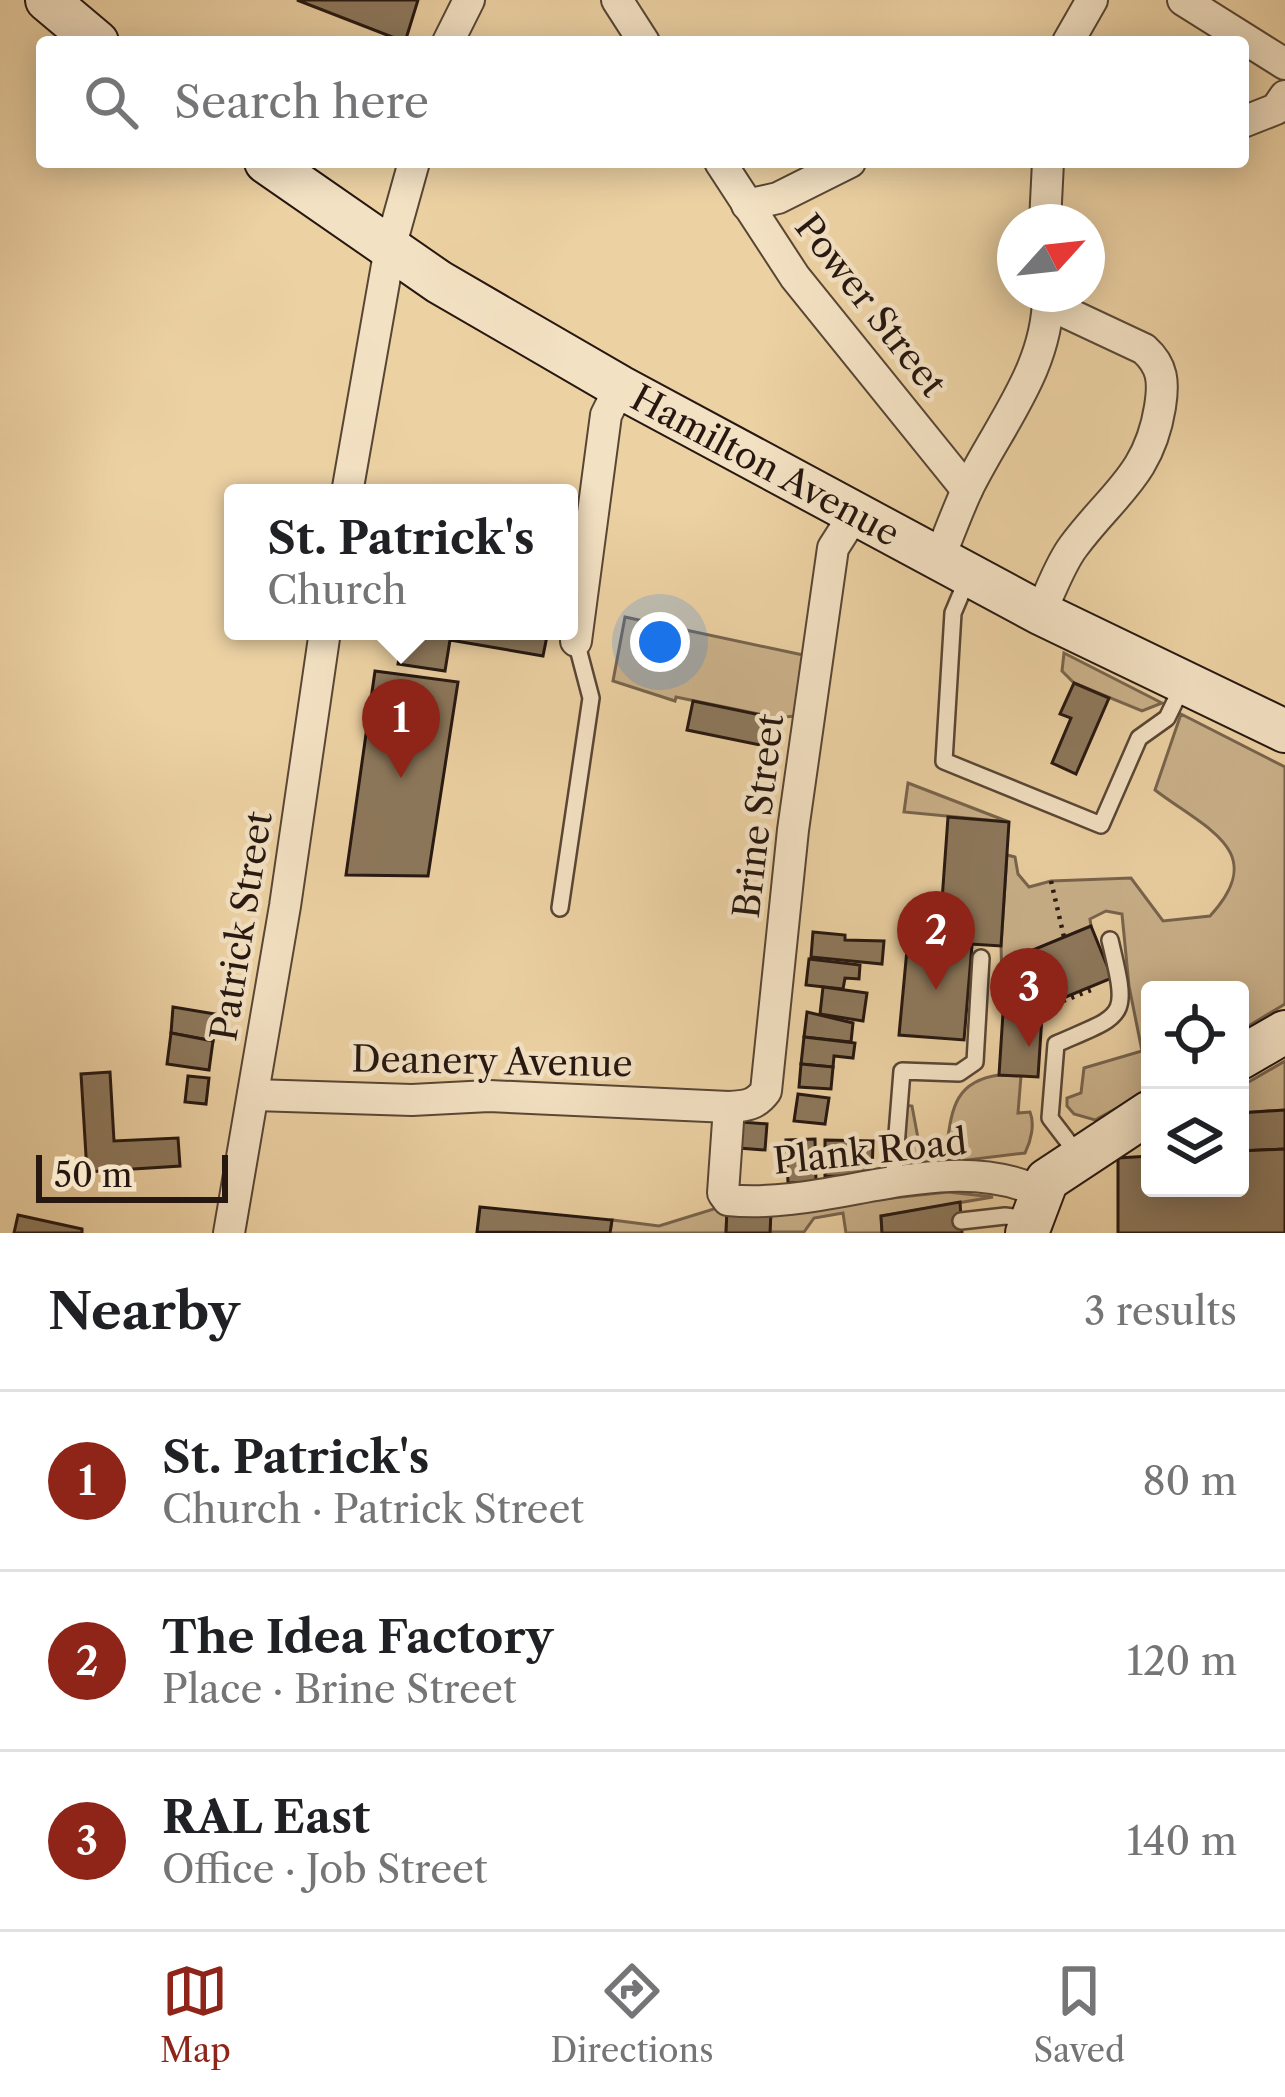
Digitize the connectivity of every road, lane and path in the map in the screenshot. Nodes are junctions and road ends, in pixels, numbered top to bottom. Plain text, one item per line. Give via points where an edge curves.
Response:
1 (47, 0) edge
2 (469, 0) edge
3 (617, 0) edge
4 (1092, 0) edge
5 (1183, 0) edge
6 (90, 36) edge
7 (451, 36) edge
8 (640, 36) edge
9 (1071, 36) edge
10 (1240, 36) edge
11 (1249, 41) edge
12 (1285, 64) edge
13 (1285, 96) edge
14 (1249, 120) edge
15 (275, 168) edge
16 (412, 168) edge
17 (724, 168) edge
18 (838, 168) edge
19 (1048, 168) edge
20 (1046, 204) edge
21 (747, 205) junction
22 (390, 248) junction
23 (1047, 312) edge
24 (1073, 312) edge
25 (620, 387) junction
26 (349, 484) edge
27 (968, 490) junction
28 (854, 515) junction
29 (954, 567) junction
30 (1040, 613) junction
31 (578, 626) edge
32 (324, 640) edge
33 (576, 641) edge
34 (1183, 684) junction
35 (1285, 730) edge
36 (1051, 881) dead end
37 (560, 908) dead end
38 (1064, 937) dead end
39 (1110, 940) dead end
40 (980, 958) dead end
41 (1033, 978) dead end
42 (1090, 990) dead end
43 (1285, 1032) edge
44 (1249, 1053) edge
45 (254, 1094) junction
46 (729, 1106) junction
47 (1141, 1118) edge
48 (1079, 1156) junction
49 (893, 1184) junction
50 (1033, 1214) edge
51 (961, 1221) dead end
52 (229, 1233) edge

1 - 6 street
2 - 7 street
3 - 8 street
4 - 9 street
5 - 10 street
11 - 12 street
13 - 14 street via 1276,110
15 - 22 street, Hamilton Avenue
16 - 22 street
17 - 21 street, Power Street
18 - 21 street
19 - 20 street
21 - 27 street, Power Street via 795,277
22 - 25 street, Hamilton Avenue
22 - 26 street
23 - 27 street via 1025,386
24 - 30 street via 1144,349 1156,360 1163,390 1151,450 1069,553
25 - 28 street, Hamilton Avenue
25 - 31 street via 607,415
27 - 29 street
28 - 29 street, Hamilton Avenue
28 - 46 street, Brine Street via 833,548 766,1091 748,1106
29 - 30 street, Hamilton Avenue
29 - 34 lane via 944,761 1101,825 1138,738 1167,718
30 - 34 street, Hamilton Avenue
32 - 45 street, Patrick Street
33 - 37 lane via 591,698
34 - 35 street, Hamilton Avenue
36 - 38 path
39 - 48 lane via 1118,1012 1056,1044 1050,1118
40 - 49 lane via 975,1062 959,1072 902,1070
41 - 42 path via 1043,1010
43 - 44 street
45 - 46 street, Deanery Avenue
45 - 52 street, Patrick Street
46 - 49 street, Plank Road via 728,1200
47 - 48 street
48 - 50 street via 1056,1172
49 - 50 street, Plank Road via 1010,1178
50 - 51 lane

